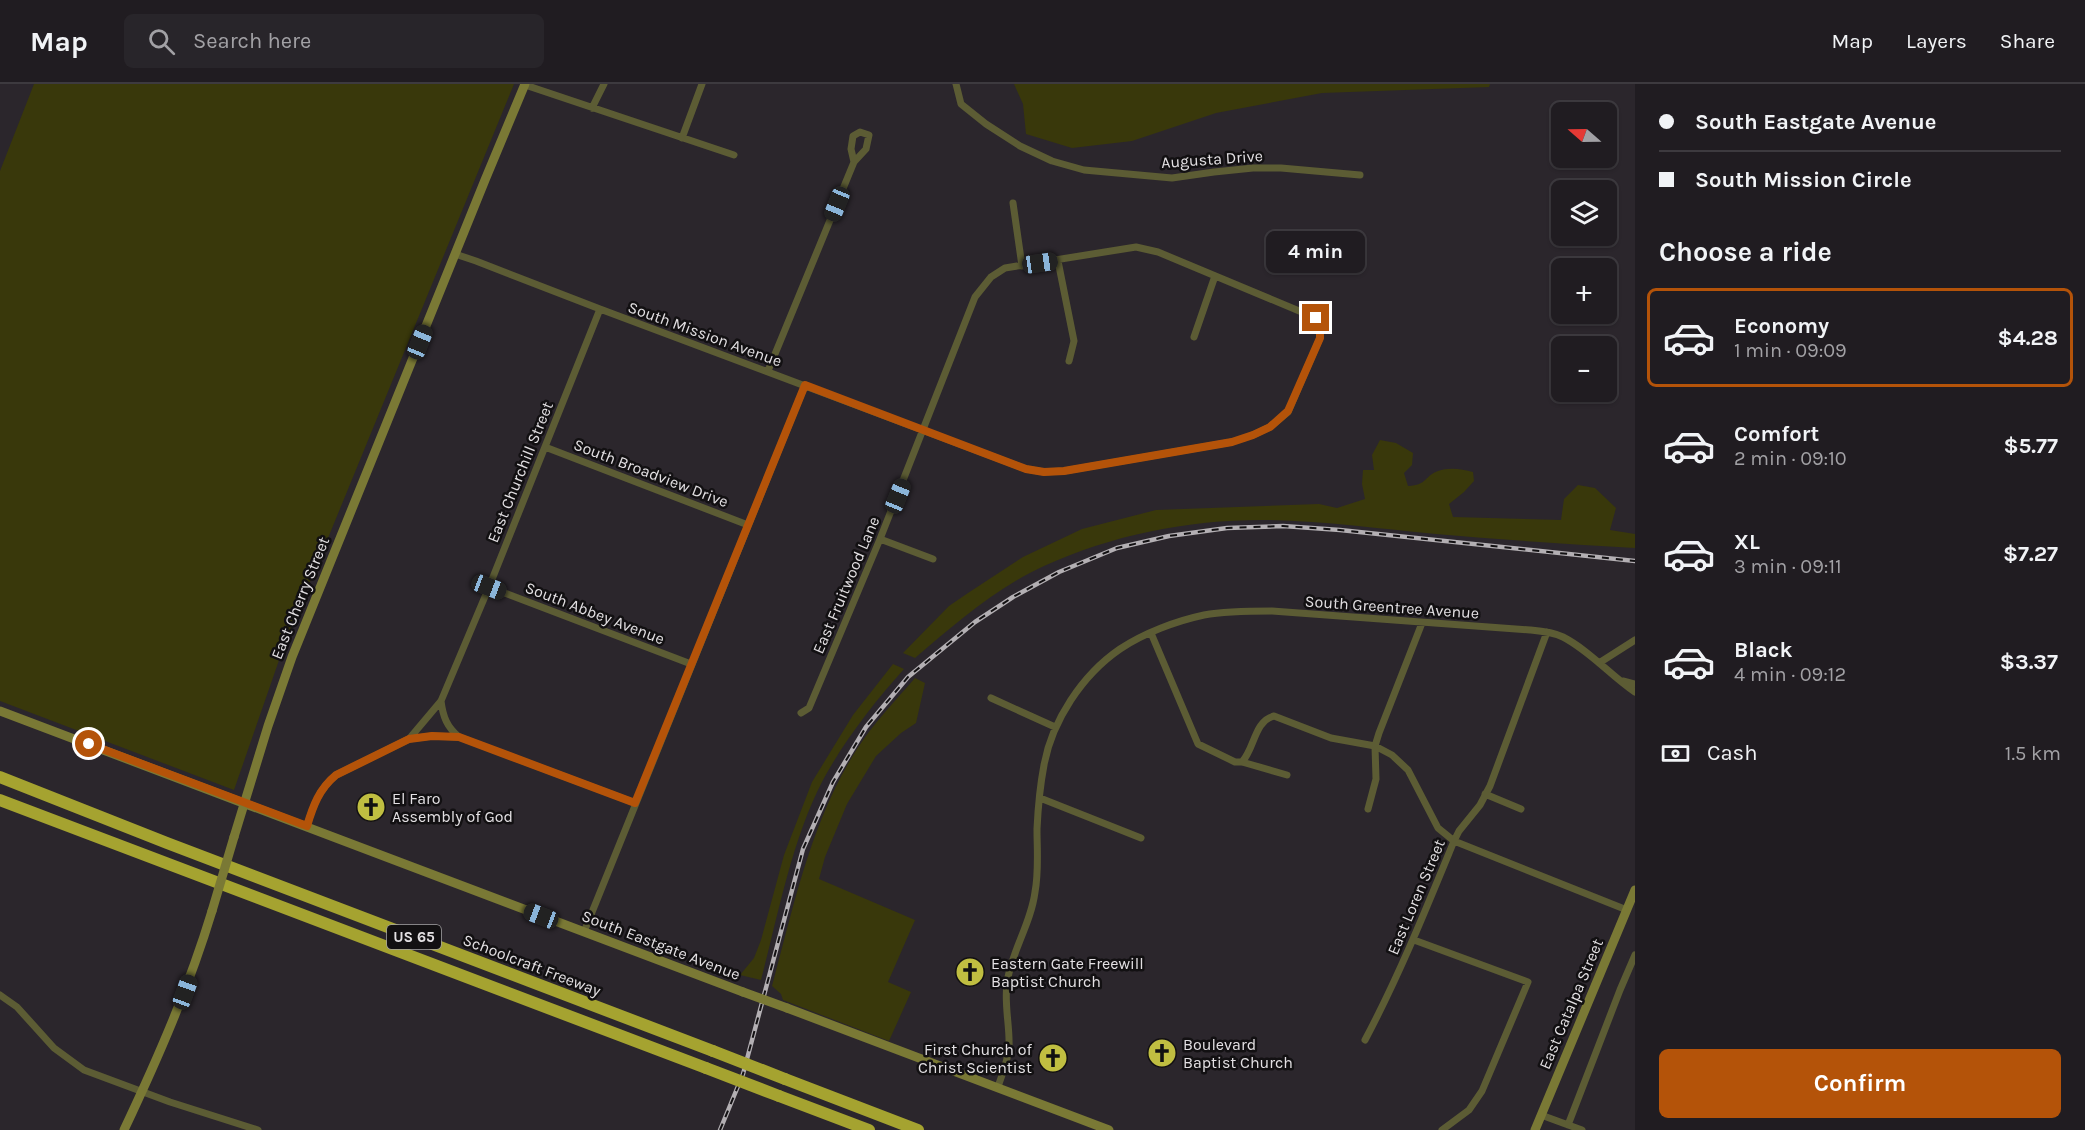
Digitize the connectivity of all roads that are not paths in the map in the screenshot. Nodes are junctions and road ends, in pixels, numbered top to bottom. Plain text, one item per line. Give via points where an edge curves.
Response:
1 (604, 84) edge
2 (702, 84) edge
3 (956, 84) edge
4 (525, 85) edge
5 (592, 108) junction
6 (682, 138) junction
7 (734, 155) dead end
8 (854, 162) dead end
9 (1360, 175) dead end
10 (1013, 203) dead end
11 (455, 254) junction
12 (1058, 261) junction
13 (1022, 266) junction
14 (1215, 276) junction
15 (600, 309) junction
16 (1194, 338) dead end
17 (1069, 361) dead end
18 (768, 371) junction
19 (805, 385) junction
20 (1288, 411) joint
21 (924, 430) junction
22 (545, 447) junction
23 (748, 525) junction
24 (880, 539) junction
25 (933, 559) dead end
26 (489, 587) junction
27 (1422, 623) junction
28 (1547, 632) junction
29 (1151, 633) junction
30 (1635, 640) edge
31 (1599, 663) junction
32 (692, 664) junction
33 (1617, 680) junction
34 (1635, 684) edge
35 (1635, 692) edge
36 (991, 698) dead end
37 (441, 701) junction
38 (0, 711) edge
39 (801, 712) dead end
40 (1055, 727) junction
41 (459, 737) junction
42 (409, 739) junction
43 (1375, 746) junction
44 (1242, 762) junction
45 (1287, 775) dead end
46 (0, 777) edge
47 (1485, 794) junction
48 (1040, 798) junction
49 (0, 800) edge
50 (245, 802) junction
51 (635, 803) junction
52 (1368, 808) dead end
53 (1521, 809) dead end
54 (307, 826) junction
55 (1141, 838) dead end
56 (1454, 841) junction
57 (1635, 890) edge
58 (1627, 910) junction
59 (584, 932) junction
60 (1414, 940) junction
61 (1635, 955) edge
62 (0, 995) edge
63 (1365, 1040) dead end
64 (998, 1087) junction
65 (142, 1092) junction
66 (1542, 1115) junction
67 (1568, 1125) junction
68 (124, 1130) edge
69 (258, 1130) edge
70 (868, 1130) edge
71 (918, 1130) edge
72 (1109, 1130) edge
73 (1442, 1130) edge
74 (1535, 1130) edge
75 (1582, 1130) edge

1 - 5 street
2 - 6 street
3 - 9 street, Augusta Drive via 961,104 986,124 1020,146 1084,170 1172,178 1253,168
4 - 5 street
4 - 11 street, East Cherry Street
5 - 6 street
6 - 7 street
8 - 18 street
10 - 13 street
11 - 15 street, South Mission Avenue
11 - 50 street, East Cherry Street via 292,657
12 - 13 street, East Fruitwood Lane
12 - 14 street, East Fruitwood Lane via 1136,247
12 - 17 street via 1074,341
13 - 21 street, East Fruitwood Lane via 1005,268 975,297
14 - 16 street
14 - 20 street, East Fruitwood Lane via 1316,318 1320,338
15 - 18 street, South Mission Avenue
15 - 22 street, East Churchill Street
18 - 19 street, South Mission Avenue
19 - 21 street, South Mission Avenue
19 - 23 street
20 - 21 street, South Mission Avenue via 1270,427 1232,442 1064,471 1026,469
21 - 24 street, East Fruitwood Lane
22 - 23 street, South Broadview Drive
22 - 26 street, East Churchill Street
23 - 32 street
24 - 25 street
24 - 39 street, East Fruitwood Lane via 809,708
26 - 32 street, South Abbey Avenue
26 - 37 street, East Churchill Street
27 - 28 street, South Greentree Avenue
27 - 29 street, South Greentree Avenue via 1237,611 1204,615
27 - 43 street
28 - 31 street, South Greentree Avenue via 1561,636
28 - 47 street, East Loren Street
29 - 40 street, South Greentree Avenue via 1119,650 1097,669
29 - 44 street via 1198,744
30 - 31 street
31 - 33 street, South Greentree Avenue
32 - 51 street
33 - 34 street
33 - 35 street, South Greentree Avenue
36 - 40 street
37 - 41 street via 445,721
37 - 42 street, East Churchill Street
38 - 50 street, South Eastgate Avenue
40 - 48 street, South Greentree Avenue via 1044,763
41 - 42 street
41 - 51 street
42 - 54 street, East Churchill Street via 336,775 314,805
43 - 44 street via 1331,738 1274,716 1260,724
43 - 52 street via 1376,779
43 - 56 street via 1408,770 1438,828
44 - 45 street
46 - 71 highway, Schoolcraft Freeway / US 65, bridge
47 - 53 street
47 - 56 street, East Loren Street
48 - 55 street
48 - 64 street, South Greentree Avenue via 1035,895 1007,981 1009,1050
49 - 70 highway, Schoolcraft Freeway / US 65, bridge
50 - 54 street, South Eastgate Avenue
50 - 65 street, East Cherry Street, bridge via 185,992
51 - 59 street
54 - 59 street, South Eastgate Avenue
56 - 58 street
56 - 60 street, East Loren Street
57 - 58 street, East Catalpa Street
58 - 66 street, East Catalpa Street
59 - 64 street, South Eastgate Avenue, bridge
60 - 63 street, East Loren Street
60 - 73 street via 1528,982 1482,1091 1469,1110
61 - 67 street
62 - 65 street via 73,1063 96,1076
64 - 72 street, South Eastgate Avenue
65 - 68 street, East Cherry Street
65 - 69 street
66 - 67 street
66 - 74 street, East Catalpa Street
67 - 75 street

